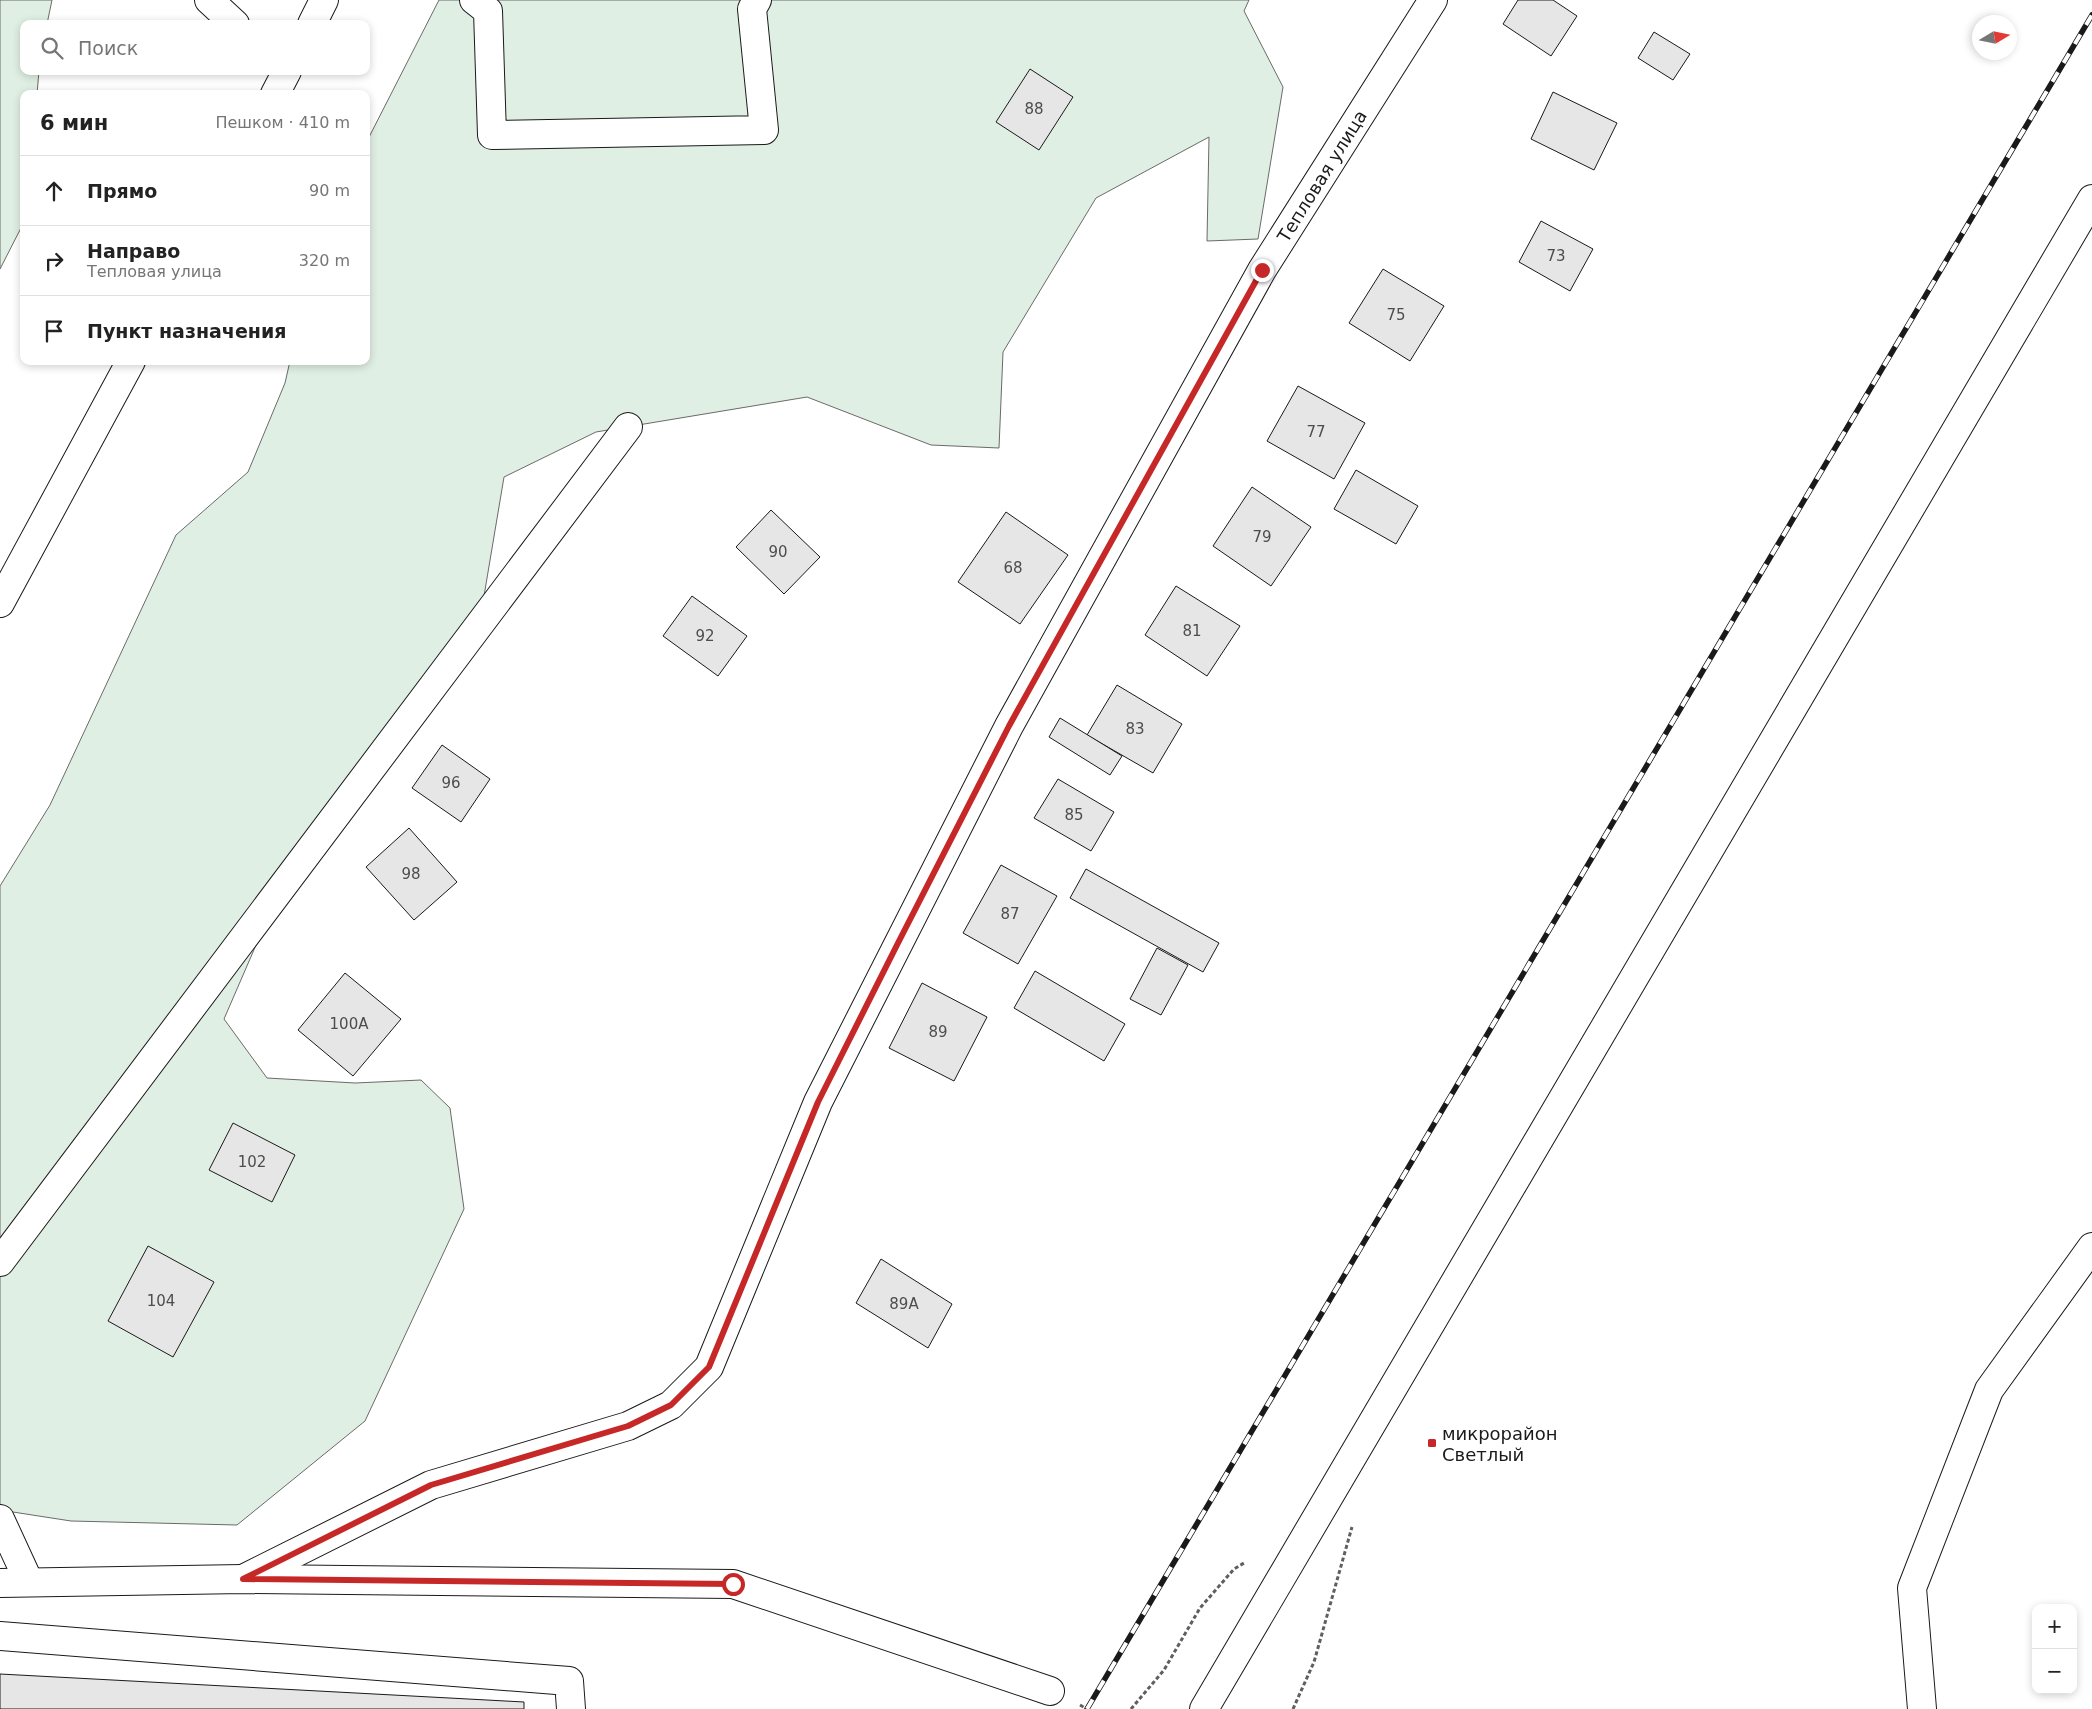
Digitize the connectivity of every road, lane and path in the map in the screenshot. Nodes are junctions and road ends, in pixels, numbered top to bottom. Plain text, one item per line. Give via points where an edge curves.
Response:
1 (209, 0) edge
2 (324, 0) edge
3 (474, 0) edge
4 (757, 0) edge
5 (1433, 0) edge
6 (231, 20) edge
7 (314, 20) edge
8 (285, 75) edge
9 (277, 90) edge
10 (2092, 199) edge
11 (129, 365) edge
12 (628, 426) dead end
13 (0, 603) edge
14 (2092, 1246) edge
15 (0, 1262) edge
16 (0, 1519) edge
17 (1354, 1519) dead end
18 (1244, 1563) dead end
19 (243, 1579) junction
20 (29, 1582) junction
21 (0, 1583) edge
22 (0, 1636) edge
23 (1050, 1691) dead end
24 (571, 1709) edge
25 (1131, 1709) edge
26 (1204, 1709) edge
27 (1293, 1709) edge
28 (1922, 1709) edge

1 - 6 street
2 - 7 street
3 - 4 street via 488,11 492,135 764,130 752,9
5 - 19 street, Тепловая улица via 1262,270 1009,726 818,1102 709,1367 671,1405 628,1426 431,1485
8 - 9 street
10 - 26 street
11 - 13 street
12 - 15 street
14 - 28 street via 1989,1390 1912,1588
16 - 20 street
17 - 27 path via 1314,1662
18 - 25 path via 1200,1608 1164,1670
19 - 20 street
19 - 23 street via 733,1584
20 - 21 street
22 - 24 street via 569,1680

